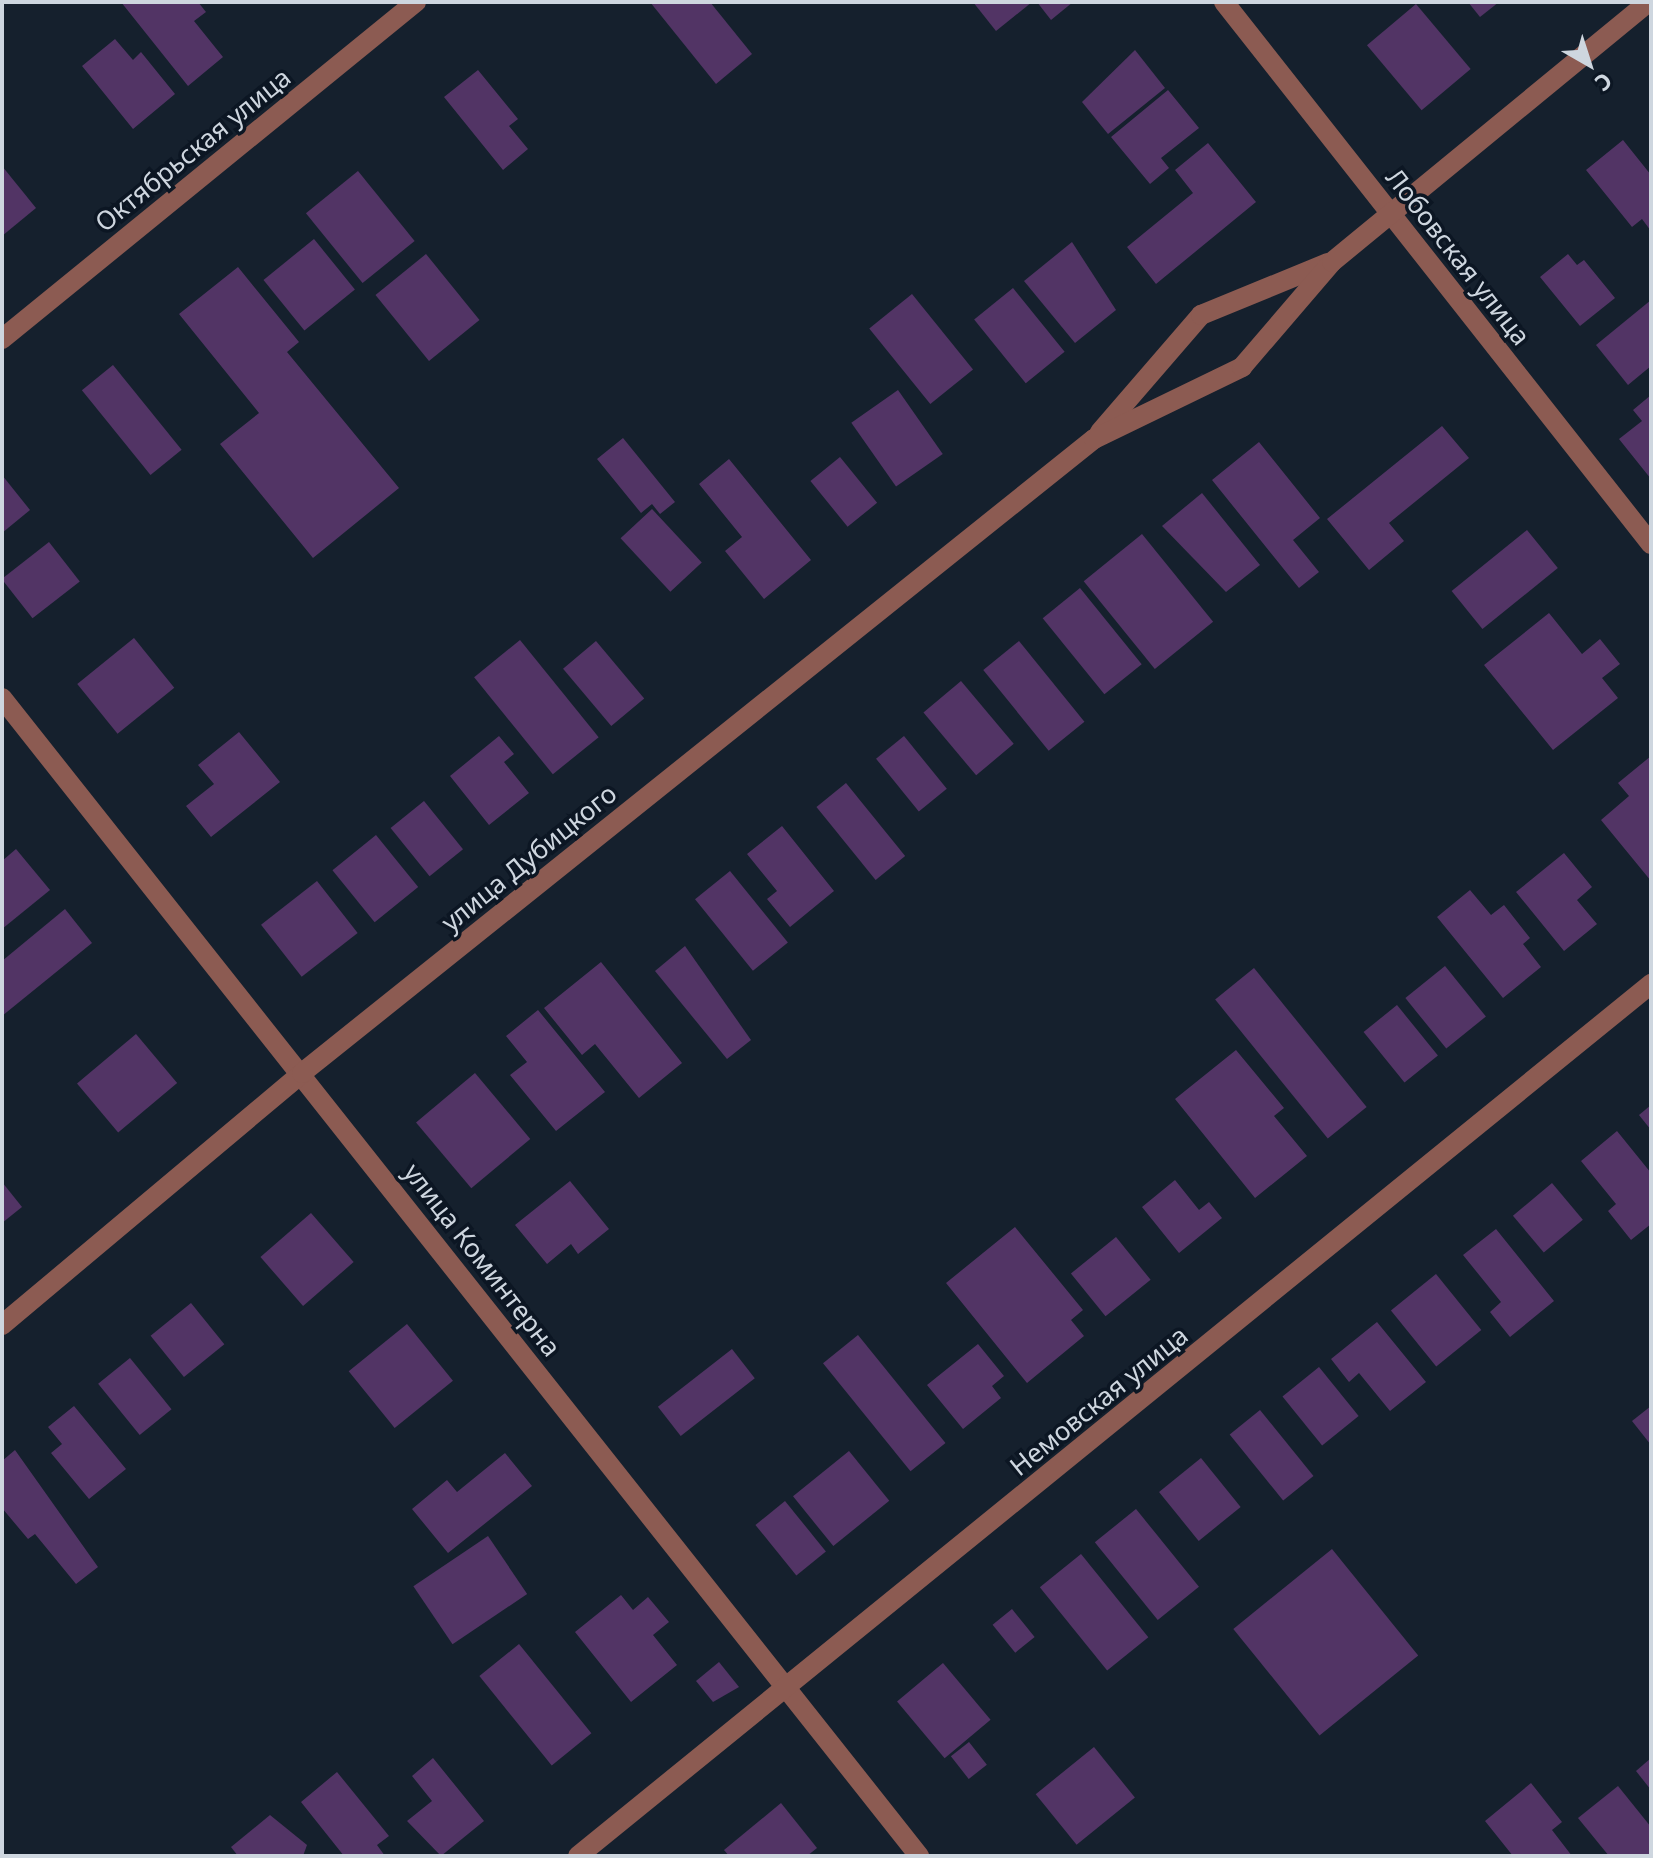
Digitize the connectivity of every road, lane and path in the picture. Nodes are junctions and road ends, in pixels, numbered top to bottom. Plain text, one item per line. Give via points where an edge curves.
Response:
1 (416, 2) edge
2 (1224, 2) edge
3 (1649, 2) edge
4 (1392, 215) junction
5 (1332, 262) junction
6 (2, 339) edge
7 (1094, 439) junction
8 (1651, 544) edge
9 (2, 698) edge
10 (1651, 984) edge
11 (302, 1073) junction
12 (2, 1325) edge
13 (786, 1689) junction
14 (578, 1856) edge
15 (919, 1856) edge

1 - 6 street, Октябрьская улица
2 - 4 street, Лобовская улица
3 - 4 street, улица Дубицкого
4 - 5 street, улица Дубицкого
4 - 8 street, Лобовская улица
5 - 7 street, улица Дубицкого via 1242,367
5 - 7 street, улица Дубицкого via 1201,315
7 - 11 street, улица Дубицкого
9 - 11 street, улица Коминтерна
10 - 13 street, Немовская улица
11 - 12 street, улица Дубицкого
11 - 13 street, улица Коминтерна
13 - 14 street, Немовская улица
13 - 15 street, улица Коминтерна

